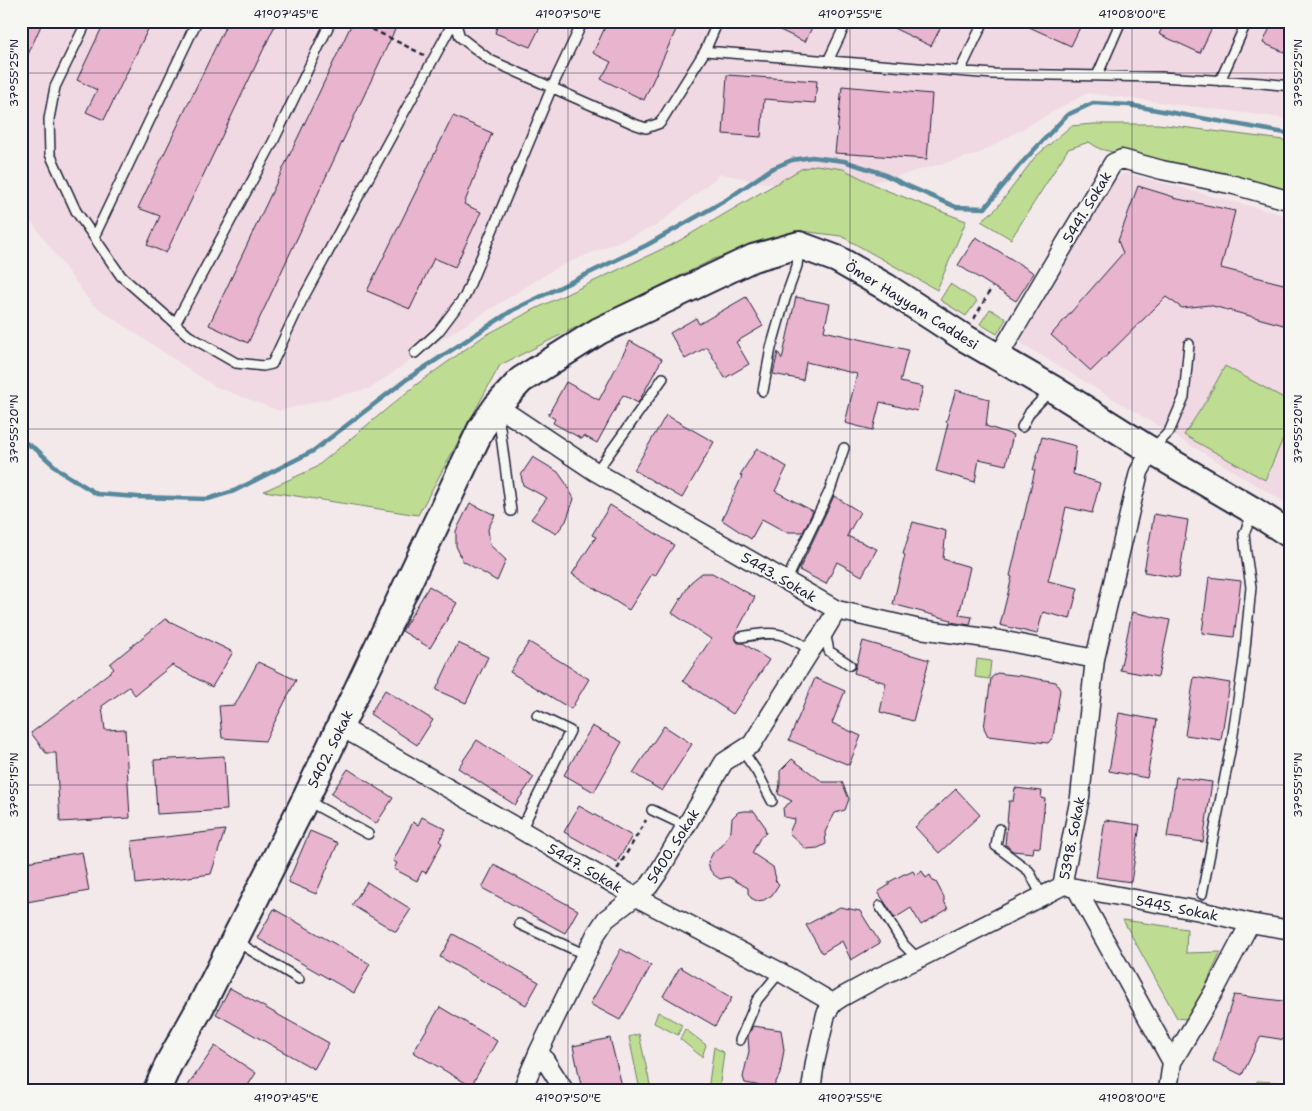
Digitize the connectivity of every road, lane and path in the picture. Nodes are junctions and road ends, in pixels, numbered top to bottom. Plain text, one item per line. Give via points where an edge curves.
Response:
1 (86, 21) edge
2 (197, 21) edge
3 (331, 21) edge
4 (356, 21) edge
5 (455, 21) edge
6 (583, 21) edge
7 (718, 21) edge
8 (847, 21) edge
9 (984, 21) edge
10 (1121, 21) edge
11 (1247, 21) edge
12 (704, 51) junction
13 (433, 60) junction
14 (828, 60) junction
15 (960, 71) junction
16 (1096, 76) junction
17 (1220, 80) junction
18 (1291, 86) edge
19 (552, 87) junction
20 (1291, 202) edge
21 (94, 237) junction
22 (799, 245) junction
23 (992, 287) dead end
24 (175, 324) junction
25 (963, 337) junction
26 (1189, 344) dead end
27 (415, 353) dead end
28 (998, 357) junction
29 (663, 378) dead end
30 (1053, 388) junction
31 (763, 391) dead end
32 (497, 406) junction
33 (1022, 427) dead end
34 (844, 448) dead end
35 (1151, 450) junction
36 (596, 472) junction
37 (511, 511) dead end
38 (1254, 511) junction
39 (1291, 535) edge
40 (787, 582) junction
41 (837, 610) junction
42 (824, 632) junction
43 (741, 637) dead end
44 (811, 650) junction
45 (1095, 659) junction
46 (850, 664) dead end
47 (537, 715) dead end
48 (341, 726) junction
49 (742, 750) junction
50 (307, 796) junction
51 (772, 801) dead end
52 (652, 810) joint
53 (686, 826) junction
54 (999, 828) dead end
55 (521, 830) junction
56 (368, 834) dead end
57 (611, 864) dead end
58 (1069, 887) junction
59 (1202, 894) dead end
60 (1042, 896) junction
61 (636, 897) junction
62 (880, 906) dead end
63 (1250, 923) junction
64 (519, 924) dead end
65 (1291, 930) edge
66 (236, 937) junction
67 (586, 955) junction
68 (918, 959) junction
69 (780, 972) junction
70 (299, 979) dead end
71 (833, 1003) junction
72 (740, 1040) dead end
73 (539, 1051) junction
74 (1172, 1062) junction
75 (157, 1090) edge
76 (522, 1090) edge
77 (564, 1090) edge
78 (811, 1090) edge
79 (1168, 1090) edge

1 - 21 lane via 55,87 49,120 50,154 76,212
2 - 21 lane
3 - 24 lane via 273,142
4 - 13 path
5 - 13 lane
5 - 19 lane via 460,37 490,60
6 - 19 lane
7 - 12 lane
8 - 14 lane
9 - 15 lane
10 - 16 lane
11 - 17 lane
12 - 14 lane
12 - 19 lane via 660,123 646,128
13 - 24 lane via 302,300 272,364 236,363 189,336
14 - 15 lane
15 - 16 lane
16 - 17 lane
17 - 18 lane
19 - 27 lane via 465,296 438,332
20 - 28 street, 5441. Sokak via 1234,185 1122,160 1113,163
21 - 24 lane via 121,276
22 - 25 street, Ömer Hayyam Caddesi via 837,259 886,286
22 - 31 lane via 798,266 771,348
22 - 32 street via 753,258 599,331 521,380
23 - 25 path
25 - 28 street, Ömer Hayyam Caddesi
26 - 35 lane via 1184,397 1169,432
28 - 30 street, Ömer Hayyam Caddesi
29 - 36 lane
30 - 33 lane via 1030,412
30 - 35 street, Ömer Hayyam Caddesi
32 - 36 street, 5443. Sokak
32 - 37 lane
32 - 48 street, 5402. Sokak via 481,429
34 - 40 lane via 830,490
35 - 38 street, Ömer Hayyam Caddesi
35 - 45 street, 5398. Sokak via 1139,472
36 - 40 street, 5443. Sokak
38 - 39 street, Ömer Hayyam Caddesi
38 - 59 lane via 1244,534 1251,587 1244,659 1232,741
40 - 41 street, 5443. Sokak
41 - 42 street, 5400. Sokak
41 - 45 street, 5443. Sokak via 920,629 1000,640
42 - 44 street, 5400. Sokak
42 - 46 lane via 829,651
43 - 44 lane via 766,632 780,634
44 - 49 street, 5400. Sokak via 752,744
45 - 58 street, 5398. Sokak
47 - 55 lane via 570,731
48 - 50 street, 5402. Sokak
48 - 55 street, 5447. Sokak
49 - 51 lane
49 - 53 street, 5400. Sokak via 724,762
50 - 56 lane via 315,805
50 - 66 street, 5402. Sokak
52 - 53 lane
52 - 57 path via 618,868
53 - 61 street, 5400. Sokak via 649,886
54 - 60 lane via 996,846 1029,871
55 - 61 street, 5447. Sokak
58 - 60 street, 5398. Sokak
58 - 63 street, 5445. Sokak
58 - 74 street
60 - 68 street, 5398. Sokak
61 - 67 street, 5400. Sokak via 606,919
61 - 69 street, 5447. Sokak
62 - 68 lane via 904,945
63 - 65 street, 5445. Sokak
63 - 74 street
64 - 67 lane
66 - 70 lane via 247,948
66 - 75 street, 5402. Sokak
67 - 73 street, 5400. Sokak
68 - 71 street, 5398. Sokak
69 - 71 street, 5447. Sokak
69 - 72 lane via 757,1000
71 - 78 street via 826,1014
73 - 76 street, 5400. Sokak
73 - 77 street
74 - 79 street

